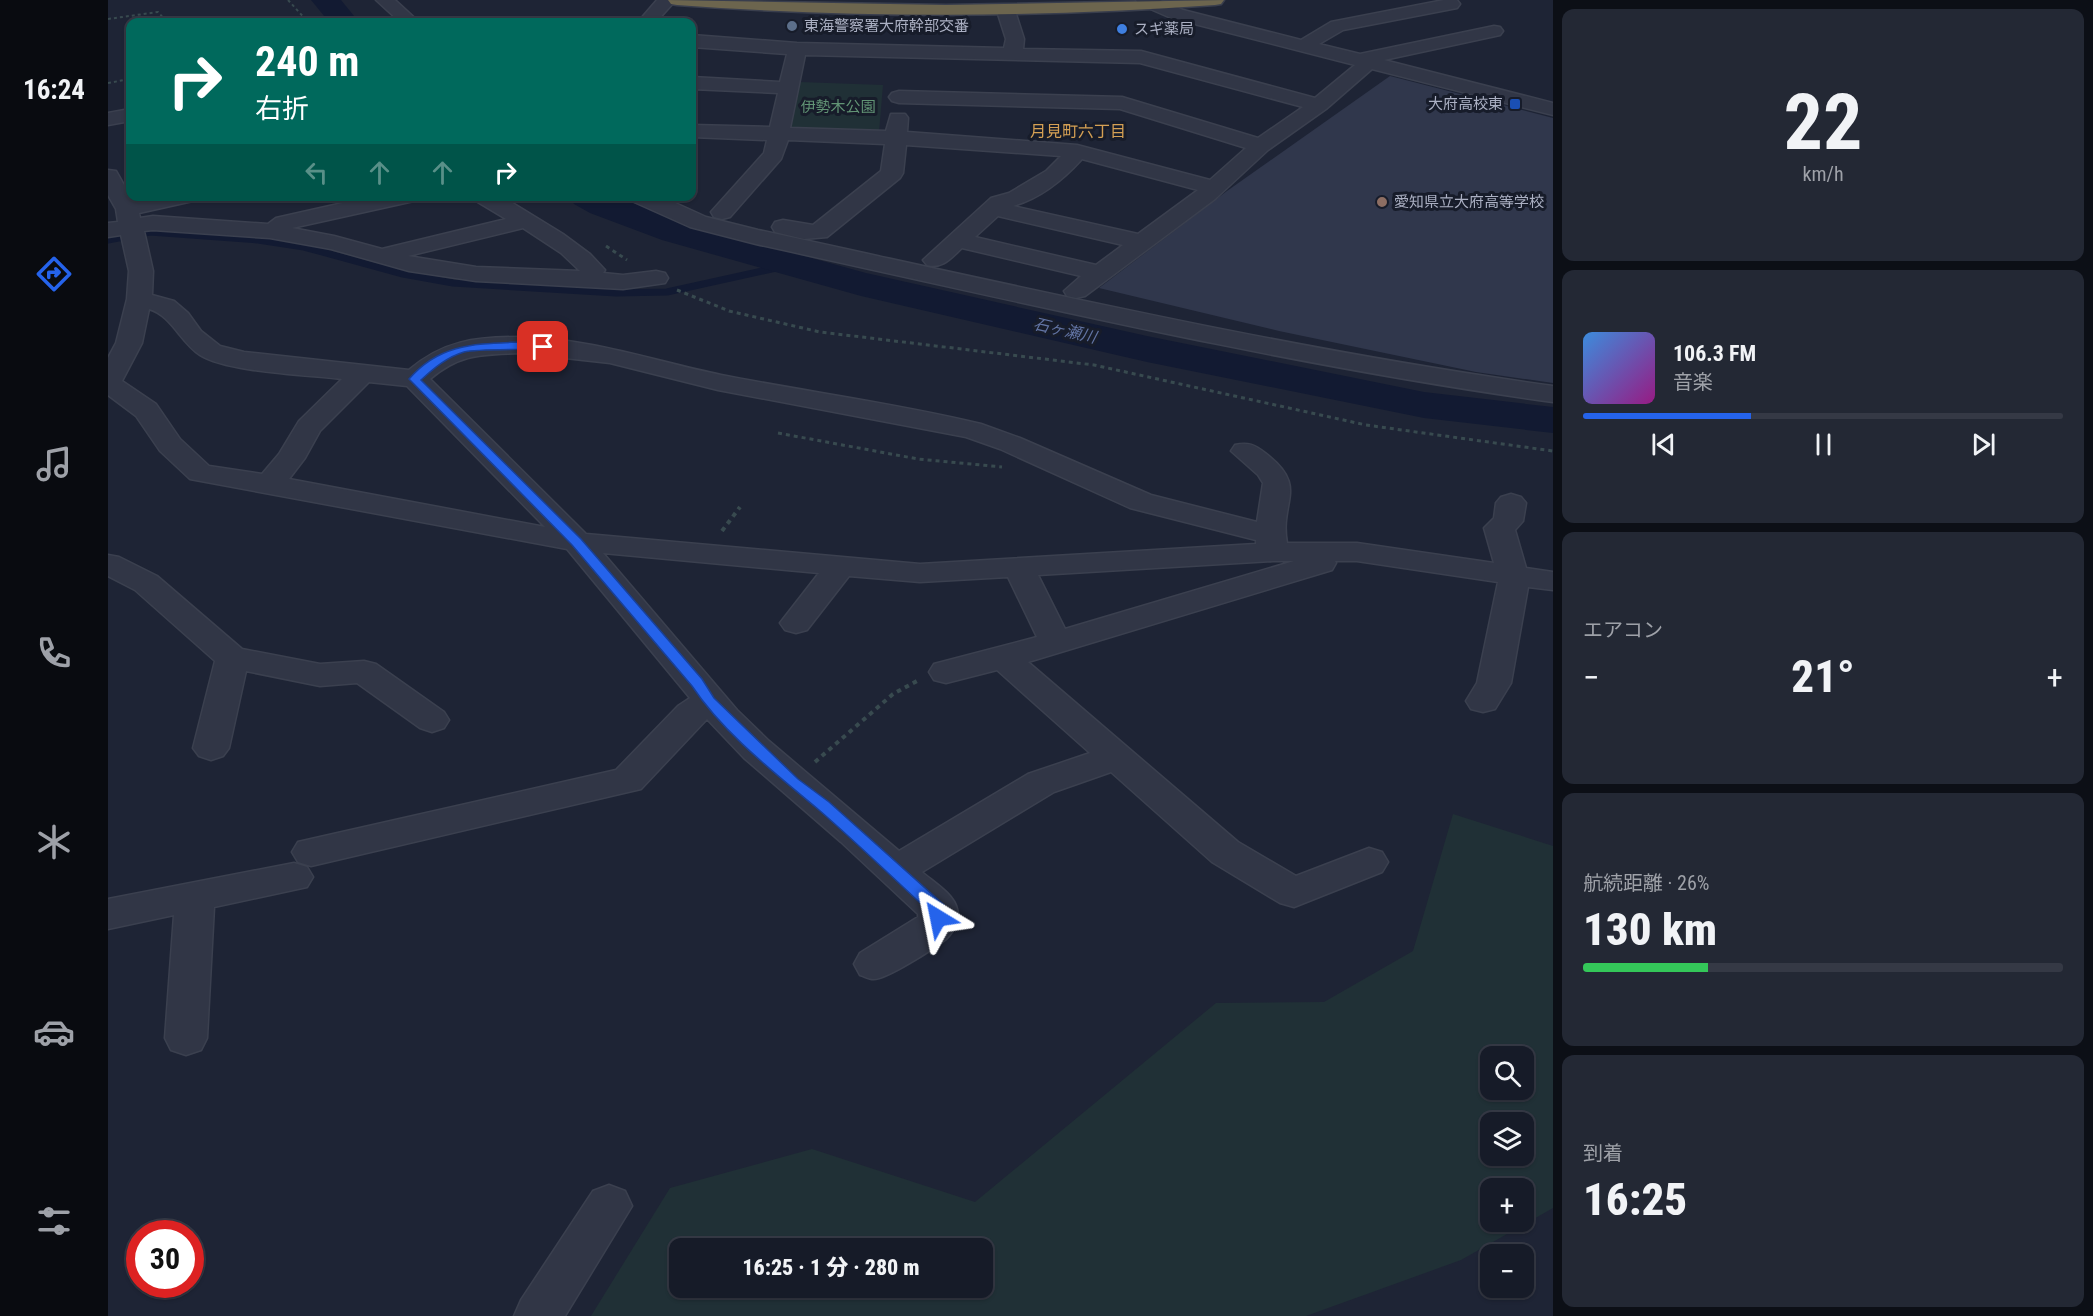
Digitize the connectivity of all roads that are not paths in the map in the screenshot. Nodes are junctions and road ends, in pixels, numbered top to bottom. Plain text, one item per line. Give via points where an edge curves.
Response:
1 (370, 0) edge
2 (385, 0) edge
3 (667, 0) edge
4 (677, 0) edge
5 (784, 0) edge
6 (1215, 0) edge
7 (1147, 2) edge
8 (1451, 4) dead end
9 (1006, 11) junction
10 (398, 18) edge
11 (401, 18) edge
12 (651, 18) edge
13 (1494, 31) dead end
14 (696, 41) edge
15 (1302, 47) junction
16 (797, 49) junction
17 (901, 51) junction
18 (1013, 53) junction
19 (1362, 62) junction
20 (696, 83) edge
21 (789, 88) junction
22 (899, 97) junction
23 (1319, 105) junction
24 (1553, 109) edge
25 (126, 116) edge
26 (108, 119) edge
27 (696, 131) edge
28 (780, 134) junction
29 (897, 138) junction
30 (1261, 146) junction
31 (1077, 151) junction
32 (112, 169) edge
33 (1214, 188) junction
34 (175, 201) edge
35 (383, 201) edge
36 (492, 201) edge
37 (651, 201) edge
38 (696, 201) edge
39 (993, 208) junction
40 (722, 212) junction
41 (524, 221) junction
42 (126, 227) edge
43 (270, 231) junction
44 (958, 240) junction
45 (1141, 243) junction
46 (380, 257) junction
47 (935, 260) dead end
48 (1100, 273) junction
49 (656, 278) road end
50 (586, 279) junction
51 (1076, 291) dead end
52 (139, 298) junction
53 (363, 374) junction
54 (414, 379) junction
55 (108, 383) edge
56 (1553, 393) edge
57 (1245, 451) dead end
58 (269, 484) junction
59 (1511, 503) dead end
60 (577, 542) junction
61 (1272, 543) junction
62 (1357, 552) junction
63 (108, 564) edge
64 (842, 565) junction
65 (1019, 568) junction
66 (1513, 573) junction
67 (1553, 581) edge
68 (796, 623) dead end
69 (1056, 643) junction
70 (232, 658) junction
71 (1003, 658) junction
72 (946, 672) road end
73 (709, 701) junction
74 (1483, 701) dead end
75 (432, 720) dead end
76 (211, 748) dead end
77 (1117, 757) junction
78 (1369, 862) dead end
79 (896, 870) junction
80 (195, 898) junction
81 (108, 914) edge
82 (874, 964) dead end
83 (186, 1038) dead end
84 (609, 1206) dead end
85 (538, 1316) edge

1 - 10 street
2 - 11 street
3 - 12 street
4 - 9 highway via 807,8
5 - 7 highway via 948,5
6 - 7 highway
7 - 9 highway
7 - 15 street via 1177,14
8 - 15 street via 1337,26
9 - 18 street via 1015,39
13 - 19 street
14 - 16 street
15 - 19 street
16 - 17 street
16 - 21 street
17 - 18 street
17 - 22 street
18 - 23 street via 1142,57
19 - 23 street
19 - 24 street
20 - 21 street
21 - 28 street
22 - 29 street
22 - 30 street via 1122,103
23 - 30 street
25 - 26 street
27 - 28 street
28 - 29 street
28 - 40 street via 774,155
29 - 31 street
29 - 40 street via 892,173 819,232 804,232
30 - 33 street
31 - 33 street
31 - 39 street via 1054,176
32 - 42 street
33 - 45 street
34 - 42 street
35 - 43 street via 284,223
36 - 41 street
37 - 56 street via 698,222 733,231 1098,311 1429,377
38 - 40 street
39 - 44 street
39 - 45 street
41 - 46 street
41 - 50 street via 584,261 593,270
42 - 43 street via 153,223
42 - 52 street via 141,271
43 - 46 street via 334,243
44 - 47 street
44 - 48 street
45 - 48 street
46 - 50 street via 476,274
48 - 51 street
49 - 50 street via 623,282
52 - 53 street via 165,306 211,351 242,360
52 - 55 street via 129,343
53 - 54 street
53 - 58 street via 309,427 291,458
54 - 60 street
54 - 61 street via 436,361 463,349 520,345 610,355 718,382 1000,438 1126,496
55 - 58 street via 146,410 170,445 200,473
57 - 61 street via 1270,470 1277,483
58 - 60 street
59 - 66 street via 1508,521 1499,528
60 - 64 street
60 - 73 street
61 - 62 street
61 - 65 street
62 - 66 street
62 - 69 street
63 - 70 street via 146,583
64 - 65 street via 920,573
64 - 68 street
65 - 69 street
66 - 67 street
66 - 74 street via 1494,682
69 - 71 street
70 - 75 street via 320,675 364,672
70 - 76 street
71 - 72 street
71 - 77 street
73 - 79 street via 793,783
73 - 80 street via 690,714 628,780 303,864
77 - 78 street via 1225,852 1294,893
77 - 79 street via 1041,783
79 - 82 street via 938,909 938,918 934,927
80 - 81 street
80 - 83 street
84 - 85 street

